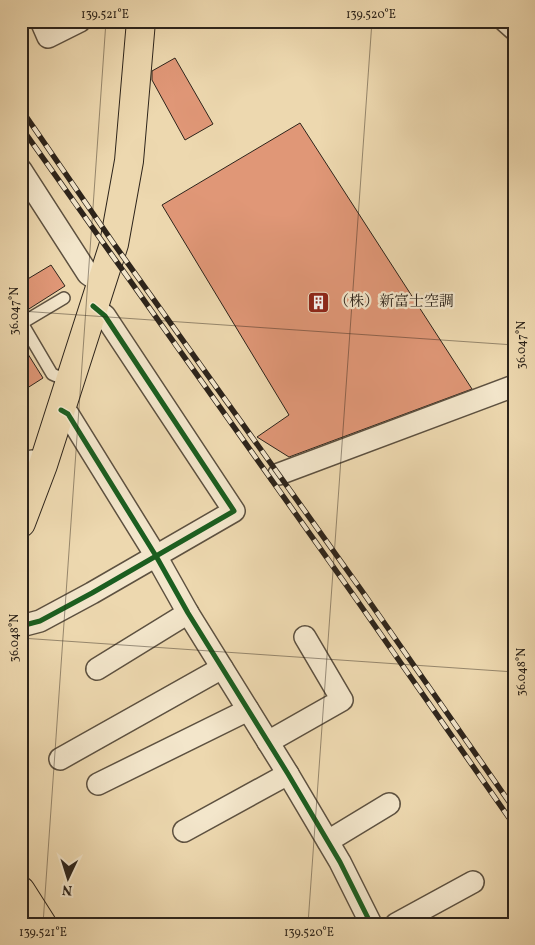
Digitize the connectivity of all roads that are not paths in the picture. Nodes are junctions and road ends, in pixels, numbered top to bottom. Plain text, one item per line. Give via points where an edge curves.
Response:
1 (41, 21) edge
2 (80, 21) edge
3 (141, 21) edge
4 (505, 21) edge
5 (514, 29) edge
6 (21, 170) edge
7 (97, 295) junction
8 (64, 298) dead end
9 (70, 382) junction
10 (514, 386) edge
11 (61, 410) junction
12 (32, 466) edge
13 (278, 474) dead end
14 (21, 523) edge
15 (156, 556) junction
16 (188, 613) junction
17 (21, 626) edge
18 (305, 637) dead end
19 (222, 668) junction
20 (97, 669) dead end
21 (248, 710) junction
22 (268, 742) junction
23 (60, 759) dead end
24 (288, 774) junction
25 (98, 784) dead end
26 (389, 804) dead end
27 (184, 831) dead end
28 (328, 841) junction
29 (474, 882) dead end
30 (21, 891) edge
31 (42, 924) edge
32 (371, 924) edge
33 (396, 924) edge

1 - 2 street via 48,37
3 - 7 main road via 129,161 114,244
4 - 5 street
6 - 7 street via 88,274
7 - 9 main road
7 - 15 street via 105,316 234,512
8 - 9 lane via 22,323 52,374
9 - 11 main road
10 - 13 street
11 - 12 main road
11 - 15 street via 68,414
12 - 14 main road
15 - 16 street
15 - 17 street via 40,621
16 - 19 street
16 - 20 street
18 - 22 street via 342,700
19 - 21 street
19 - 23 street
21 - 22 street
21 - 25 street
22 - 24 street
24 - 27 street
24 - 28 street
26 - 28 street
28 - 32 street
29 - 33 street
30 - 31 main road

